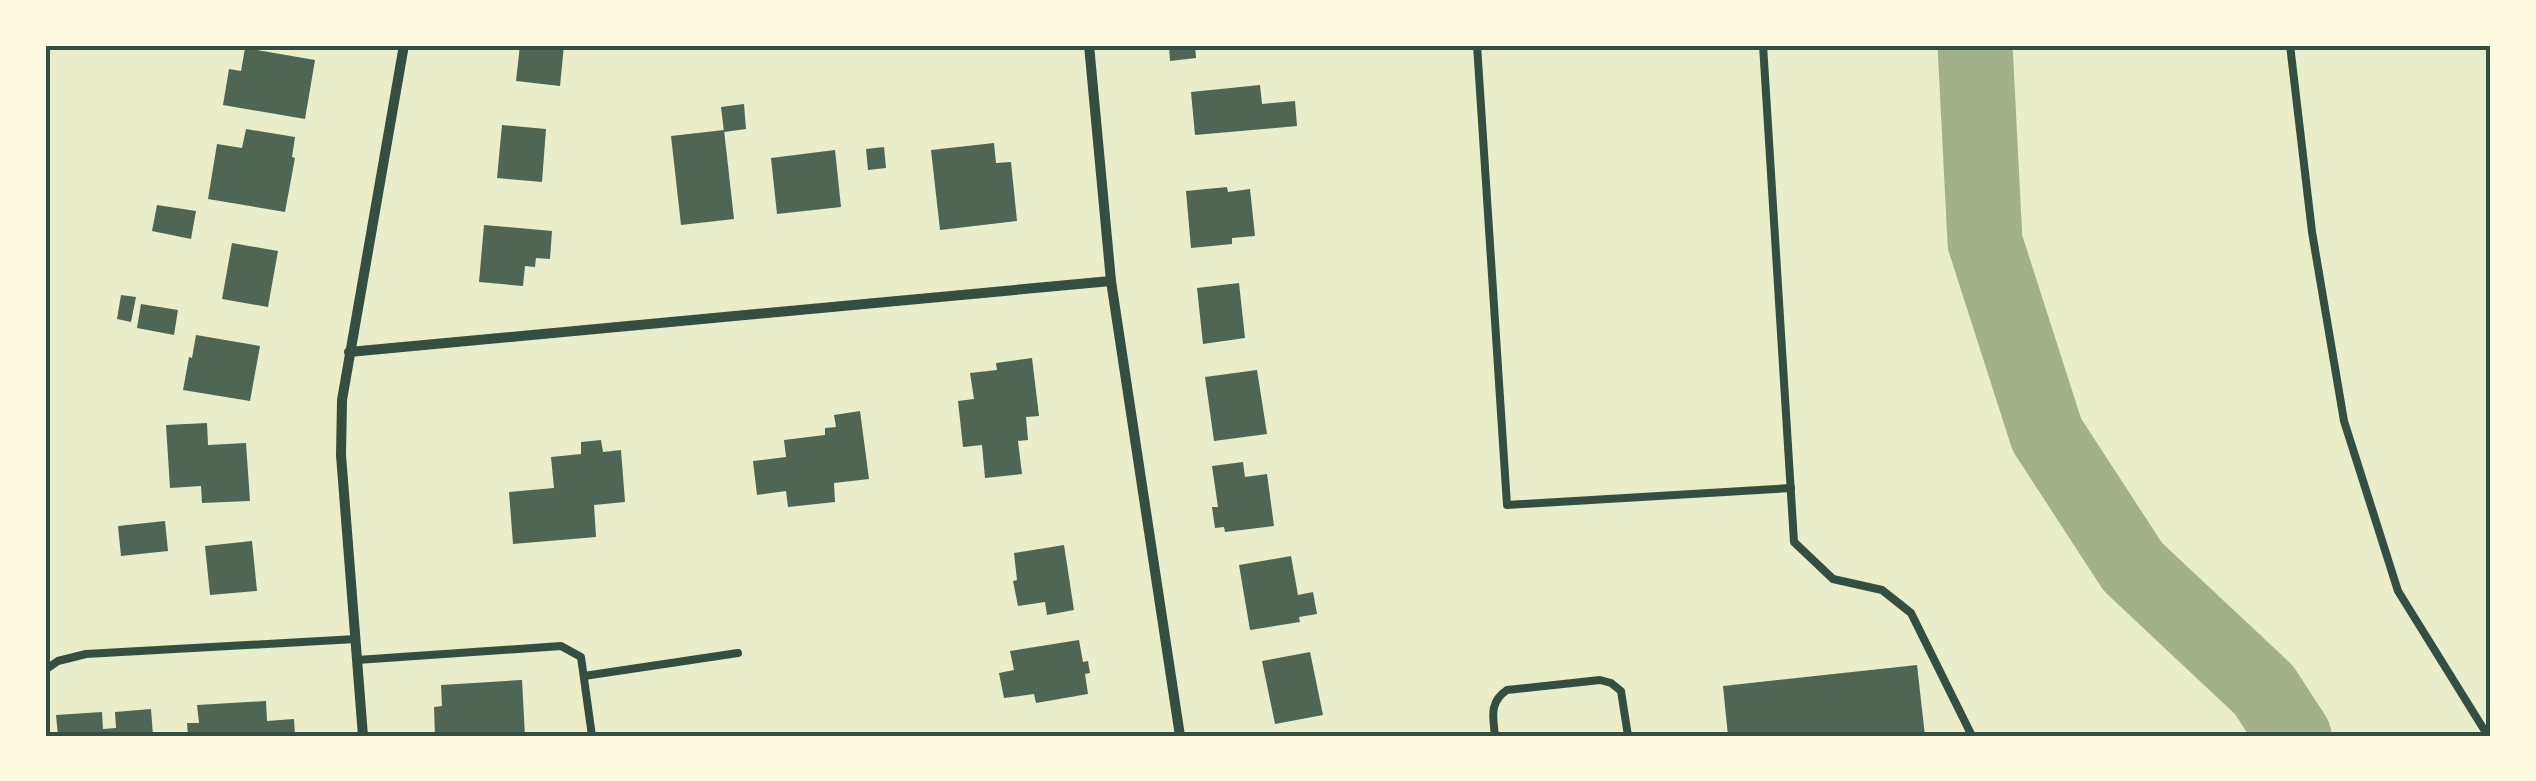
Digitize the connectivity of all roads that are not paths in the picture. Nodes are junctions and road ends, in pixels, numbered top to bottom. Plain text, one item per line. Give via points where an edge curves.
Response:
1 (404, 45) edge
2 (1089, 45) edge
3 (1477, 45) edge
4 (1763, 45) edge
5 (2290, 45) edge
6 (1111, 281) junction
7 (348, 352) junction
8 (1791, 488) junction
9 (356, 638) junction
10 (738, 653) dead end
11 (357, 660) junction
12 (45, 670) edge
13 (584, 676) junction
14 (363, 736) edge
15 (592, 736) edge
16 (1180, 736) edge
17 (1495, 736) edge
18 (1628, 736) edge
19 (1972, 736) edge
20 (2488, 736) edge

1 - 7 street
2 - 6 street
3 - 8 lane via 1507,505
4 - 8 lane
5 - 20 lane via 2344,421 2398,592
6 - 7 street
6 - 16 street
7 - 9 street via 341,455
8 - 19 lane via 1794,542 1833,579 1882,590 1910,613
9 - 11 street
9 - 12 lane via 86,654
10 - 13 lane
11 - 13 lane via 561,646 581,657
11 - 14 street
13 - 15 lane
17 - 18 lane via 1493,707 1507,690 1600,680 1621,691

